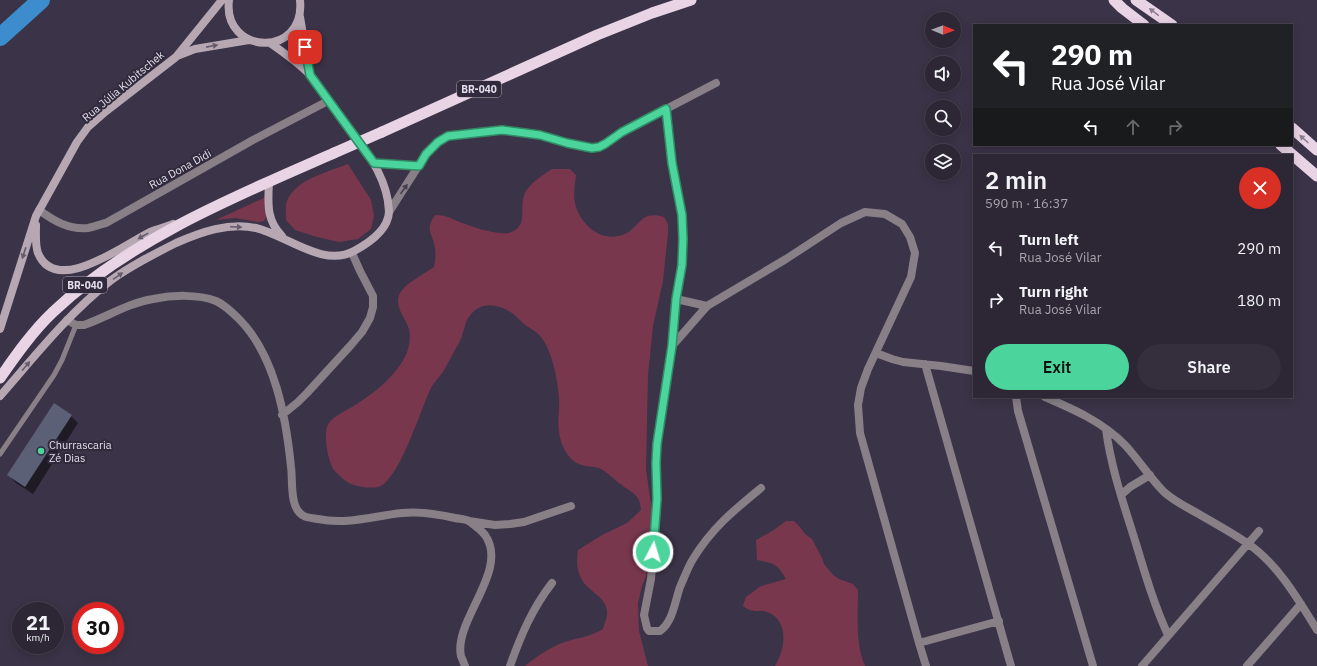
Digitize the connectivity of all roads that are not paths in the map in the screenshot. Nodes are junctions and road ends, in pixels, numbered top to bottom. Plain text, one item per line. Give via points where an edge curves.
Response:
1 (222, 0) edge
2 (229, 0) edge
3 (304, 0) edge
4 (691, 0) edge
5 (1114, 0) edge
6 (1136, 0) edge
7 (300, 8) edge
8 (1143, 24) edge
9 (1171, 24) edge
10 (249, 40) junction
11 (270, 43) junction
12 (176, 57) junction
13 (310, 75) junction
14 (716, 83) dead end
15 (328, 101) junction
16 (666, 109) junction
17 (1293, 129) edge
18 (1282, 146) edge
19 (1317, 150) edge
20 (1291, 154) edge
21 (1293, 155) edge
22 (374, 163) junction
23 (419, 166) junction
24 (1317, 176) edge
25 (269, 181) junction
26 (389, 212) junction
27 (38, 213) junction
28 (192, 218) junction
29 (284, 238) junction
30 (352, 252) junction
31 (676, 299) junction
32 (707, 306) junction
33 (67, 320) junction
34 (76, 325) junction
35 (0, 329) edge
36 (672, 346) junction
37 (876, 353) junction
38 (925, 364) junction
39 (973, 372) edge
40 (0, 378) edge
41 (0, 396) edge
42 (1016, 398) edge
43 (1047, 398) edge
44 (282, 415) junction
45 (1106, 429) junction
46 (0, 454) edge
47 (1150, 474) junction
48 (761, 488) dead end
49 (1121, 495) junction
50 (571, 506) dead end
51 (469, 521) junction
52 (1259, 531) dead end
53 (1248, 544) junction
54 (552, 583) dead end
55 (1301, 604) junction
56 (999, 621) junction
57 (1317, 630) edge
58 (1168, 636) junction
59 (919, 643) junction
60 (465, 666) edge
61 (510, 666) edge
62 (926, 666) edge
63 (1011, 666) edge
64 (1093, 666) edge
65 (1142, 666) edge
66 (1247, 666) edge

1 - 12 main road, Rua Júlia Kubitschek
2 - 10 main road via 228,7 234,27
3 - 7 main road
4 - 25 highway, BR-040, bridge via 598,35
5 - 8 highway
9 -> 6 highway
7 - 11 main road via 292,31 286,37
7 - 13 main road
10 - 11 main road, Rua Júlia Kubitschek
12 -> 10 main road, Rua Júlia Kubitschek via 195,49
11 - 13 main road
12 - 27 main road, Rua Júlia Kubitschek via 88,128 77,142
13 - 15 main road
14 - 16 street
15 - 22 main road
15 - 27 street, Rua Dona Didi via 106,223 88,228 76,227 60,224
16 - 23 street via 605,144 592,148 540,135 502,130 448,136 430,150
16 - 31 street via 672,168 683,226
19 -> 17 highway
18 - 20 highway
21 - 24 highway
22 - 23 street
22 - 26 main road via 384,182
26 -> 23 street
25 - 28 highway, BR-040
25 - 29 main road via 271,221
26 - 30 main road via 384,227 374,239
28 -> 27 main road, Rua Júlia Kubitschek via 151,232 94,263 65,271 53,268 43,261 38,252
27 -> 35 main road, Rua Júlia Kubitschek
28 - 40 highway, BR-040 via 131,253 74,294 36,330
29 - 30 main road via 318,253 335,257
33 -> 29 main road via 110,281 193,235 230,226 256,228
30 - 44 street via 373,296 370,318 351,345 307,393
31 - 32 street
31 - 36 street
32 - 36 street
32 - 37 street via 841,223 865,212 885,214 902,224 915,253 911,277
33 - 34 street
41 -> 33 main road
34 - 44 street via 89,323 154,298 201,297 217,302 230,310 246,326 259,345 272,372
34 - 46 lane via 54,375
36 - 48 street via 657,444 656,520 651,579 644,615 649,631 660,631 668,623 692,561 706,539
37 - 38 street via 903,362
37 - 59 street via 861,388 858,405 860,433
38 - 39 street
38 - 56 street
42 - 64 street
43 - 45 street via 1078,411
44 - 51 street via 295,504 304,516 325,521 354,521 403,512
45 - 47 street via 1124,444
45 - 49 street
47 - 49 street
47 - 53 street via 1164,492 1178,503
49 - 58 street via 1155,604
50 - 51 street via 524,522 495,525
51 - 60 street via 484,534 490,545 491,556 480,594 464,630 461,655
52 - 53 street
53 - 55 street via 1278,573
53 - 58 street
54 - 61 street via 528,619
55 - 57 street
55 - 66 street
56 - 59 street
56 - 63 street
58 - 65 street
59 - 62 street

